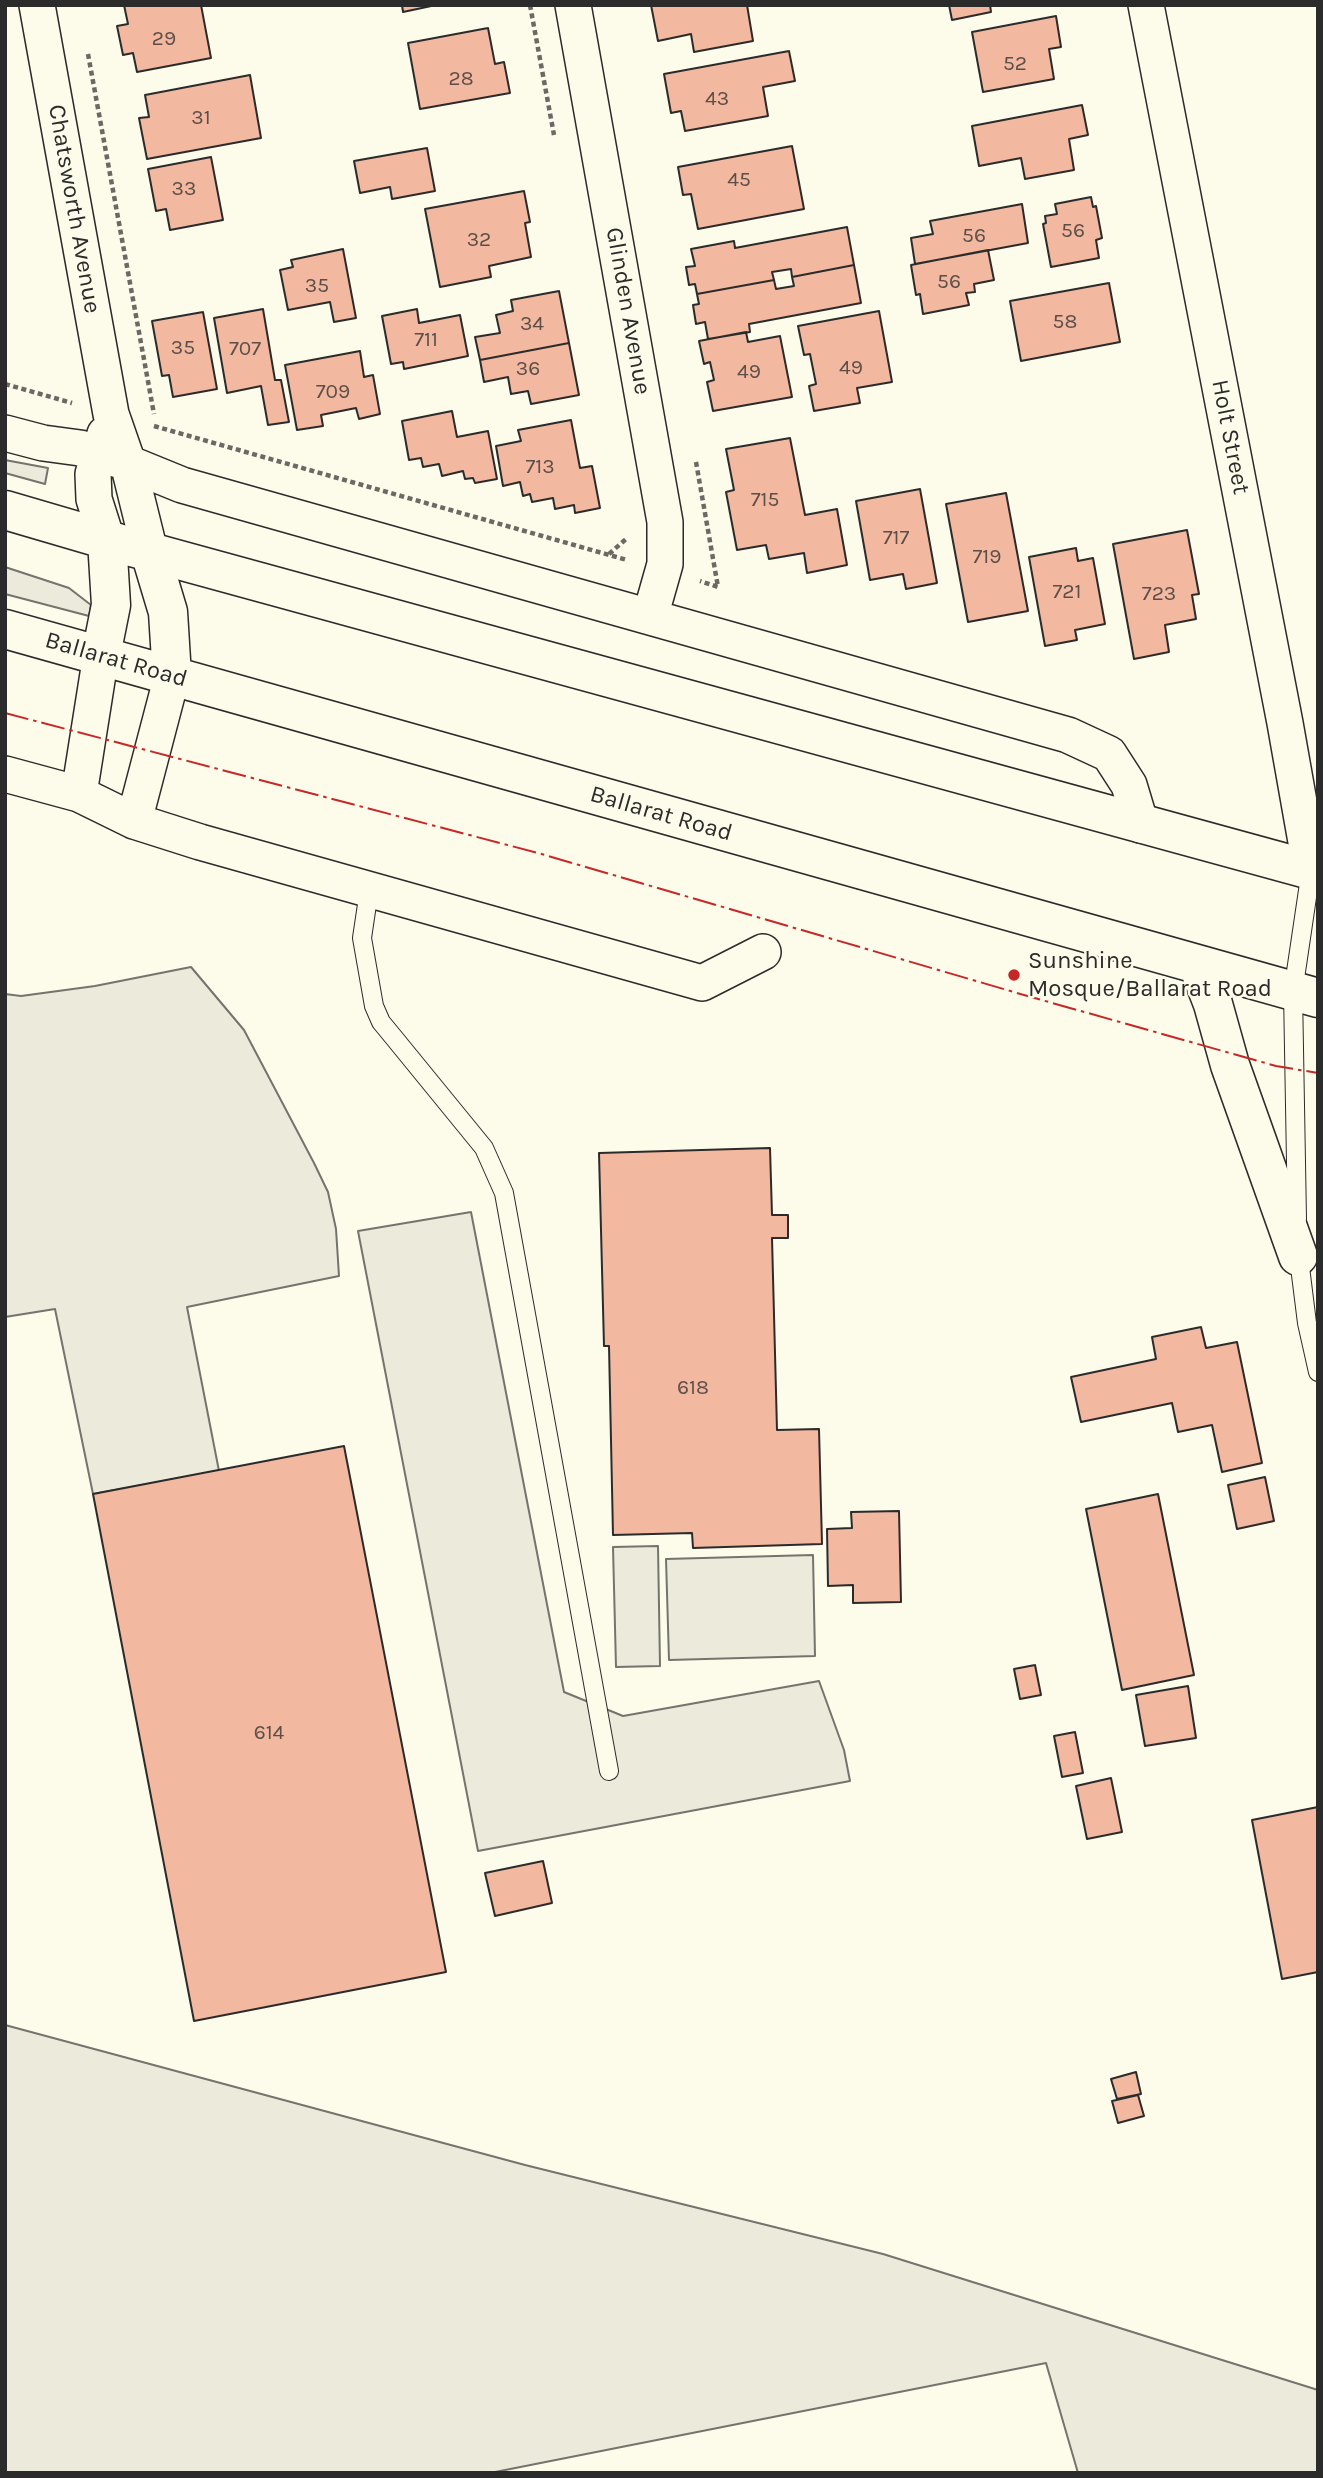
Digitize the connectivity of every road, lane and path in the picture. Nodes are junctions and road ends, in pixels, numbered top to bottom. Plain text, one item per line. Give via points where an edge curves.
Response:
1 (37, 5) edge
2 (573, 5) edge
3 (1146, 5) edge
4 (86, 46) dead end
5 (5, 384) edge
6 (111, 414) junction
7 (156, 427) junction
8 (5, 433) edge
9 (114, 458) junction
10 (5, 510) edge
11 (107, 540) junction
12 (150, 552) junction
13 (663, 570) junction
14 (650, 617) junction
15 (5, 629) edge
16 (102, 655) junction
17 (172, 676) junction
18 (5, 774) edge
19 (1306, 784) edge
20 (79, 794) junction
21 (134, 821) junction
22 (1141, 825) junction
23 (1316, 876) edge
24 (369, 891) junction
25 (763, 952) dead end
26 (1198, 965) junction
27 (1305, 995) edge
28 (1298, 1256) junction
29 (1318, 1372) edge
30 (609, 1771) dead end

1 - 6 street, Chatsworth Avenue
2 - 13 street, Glinden Avenue via 665,522
3 - 19 street, Holt Street
4 - 7 path
5 - 6 path
6 - 7 path
6 - 9 street, Chatsworth Avenue
7 - 13 path
8 - 9 street
9 - 11 street, Chatsworth Avenue via 93,474 94,499
9 - 12 street, Chatsworth Avenue
9 - 14 street via 181,485
10 - 11 highway
11 - 12 highway
11 - 16 highway via 111,605
12 - 17 highway via 168,612
12 - 22 highway
13 - 14 street, Glinden Avenue
14 - 22 street via 1068,735 1109,754 1129,785
15 - 16 highway, Ballarat Road
16 - 17 highway, Ballarat Road
16 - 20 street
17 - 21 street
17 - 26 highway, Ballarat Road
18 - 20 street
19 - 23 street, Holt Street
20 - 21 street
21 - 24 street
22 - 23 highway
23 - 27 lane
24 - 25 street via 702,983
24 - 30 lane via 362,938 381,1022 484,1148 504,1193
26 - 27 highway, Ballarat Road
26 - 28 highway
27 - 28 lane
28 - 29 lane

